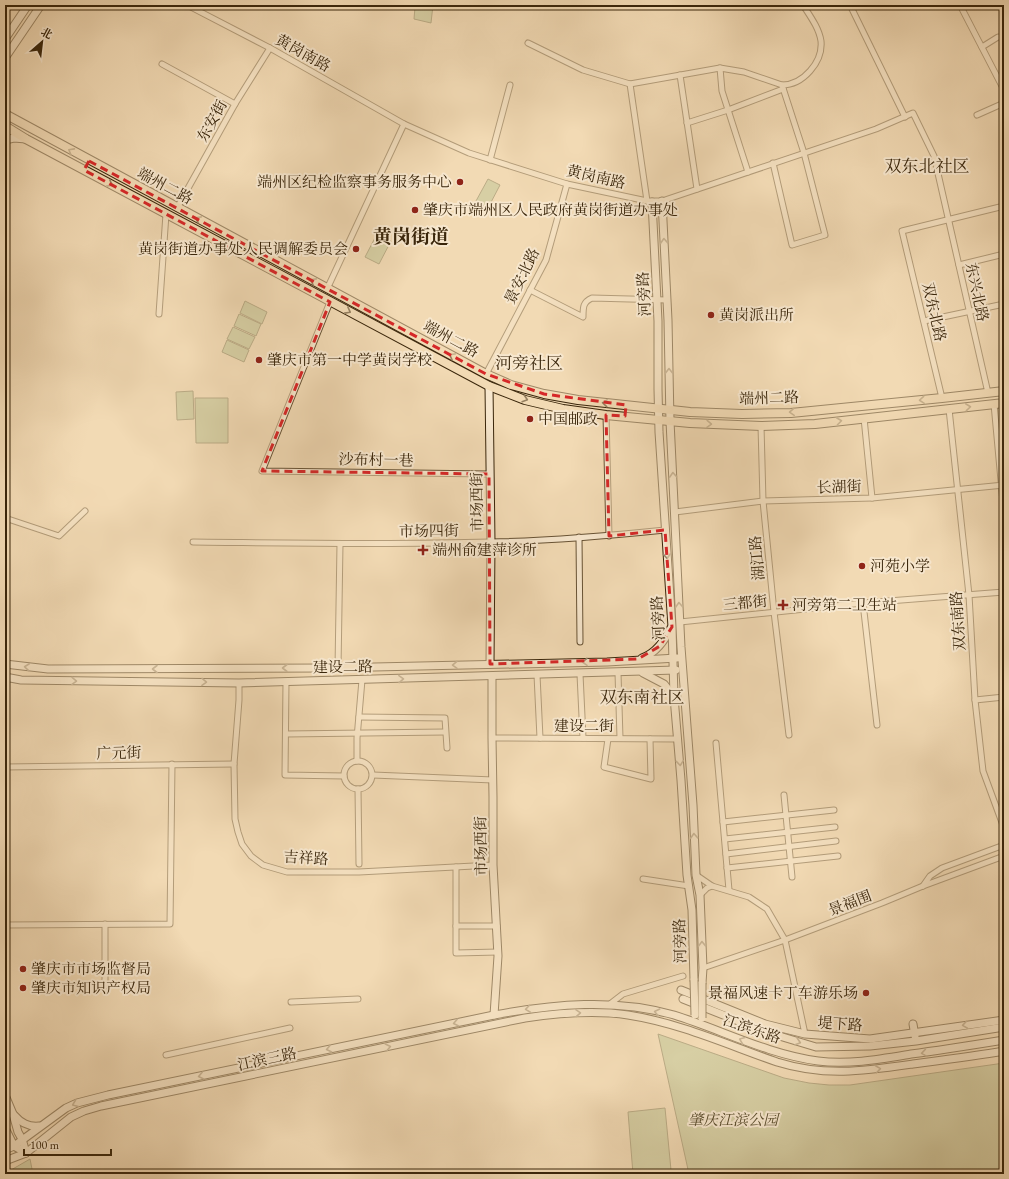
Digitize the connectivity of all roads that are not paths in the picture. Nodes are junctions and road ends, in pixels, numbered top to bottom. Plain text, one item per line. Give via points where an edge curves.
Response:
1 (28, 5) edge
2 (41, 5) edge
3 (187, 5) edge
4 (803, 5) edge
5 (850, 5) edge
6 (960, 5) edge
7 (1004, 37) edge
8 (5, 40) edge
9 (528, 43) dead end
10 (13, 46) junction
11 (982, 47) junction
12 (270, 48) junction
13 (5, 58) edge
14 (162, 64) dead end
15 (720, 68) junction
16 (680, 75) junction
17 (630, 84) junction
18 (510, 85) dead end
19 (783, 87) junction
20 (1004, 90) edge
21 (1004, 102) edge
22 (235, 104) junction
23 (5, 109) edge
24 (728, 110) junction
25 (5, 114) edge
26 (977, 115) dead end
27 (905, 117) junction
28 (15, 120) junction
29 (687, 123) junction
30 (404, 124) junction
31 (5, 126) edge
32 (26, 139) junction
33 (5, 140) edge
34 (804, 153) junction
35 (490, 160) junction
36 (89, 161) junction
37 (773, 163) junction
38 (84, 170) junction
39 (748, 172) junction
40 (567, 184) junction
41 (698, 189) junction
42 (662, 201) junction
43 (650, 202) junction
44 (1004, 206) edge
45 (177, 208) junction
46 (166, 214) junction
47 (948, 220) junction
48 (1004, 254) edge
49 (959, 265) junction
50 (327, 289) junction
51 (530, 290) junction
52 (657, 299) junction
53 (667, 300) junction
54 (330, 302) junction
55 (1004, 304) edge
56 (969, 312) junction
57 (159, 314) dead end
58 (924, 321) junction
59 (486, 374) junction
60 (489, 386) junction
61 (1004, 391) edge
62 (988, 393) junction
63 (942, 398) junction
64 (1004, 403) edge
65 (994, 404) junction
66 (626, 405) junction
67 (658, 408) junction
68 (949, 409) junction
69 (670, 410) junction
70 (690, 412) junction
71 (606, 415) junction
72 (625, 416) junction
73 (864, 418) junction
74 (659, 420) junction
75 (670, 421) junction
76 (690, 423) junction
77 (761, 426) junction
78 (489, 474) junction
79 (1002, 485) edge
80 (958, 489) junction
81 (872, 498) junction
82 (763, 501) junction
83 (85, 511) dead end
84 (675, 512) junction
85 (1004, 513) edge
86 (5, 518) edge
87 (666, 530) junction
88 (609, 536) junction
89 (579, 537) junction
90 (193, 542) dead end
91 (491, 542) junction
92 (340, 544) junction
93 (1004, 592) edge
94 (969, 595) junction
95 (863, 602) junction
96 (774, 612) junction
97 (680, 622) junction
98 (672, 627) junction
99 (580, 642) dead end
100 (673, 658) junction
101 (682, 658) junction
102 (638, 660) junction
103 (607, 662) junction
104 (5, 664) edge
105 (490, 664) junction
106 (338, 668) junction
107 (48, 669) junction
108 (682, 670) junction
109 (673, 671) junction
110 (641, 672) junction
111 (608, 673) junction
112 (618, 673) junction
113 (580, 674) junction
114 (537, 675) junction
115 (492, 676) junction
116 (5, 677) edge
117 (21, 680) junction
118 (362, 680) junction
119 (46, 681) junction
120 (286, 682) junction
121 (5, 683) edge
122 (239, 683) junction
123 (674, 697) junction
124 (1004, 698) edge
125 (975, 700) junction
126 (359, 717) junction
127 (877, 725) dead end
128 (445, 732) junction
129 (358, 733) junction
130 (286, 734) junction
131 (788, 735) dead end
132 (492, 738) junction
133 (540, 738) junction
134 (583, 738) junction
135 (608, 738) junction
136 (620, 738) junction
137 (650, 738) junction
138 (677, 739) junction
139 (716, 743) dead end
140 (447, 748) dead end
141 (357, 761) junction
142 (172, 764) junction
143 (234, 764) junction
144 (5, 767) edge
145 (372, 775) junction
146 (344, 776) junction
147 (493, 780) junction
148 (358, 789) junction
149 (784, 794) dead end
150 (834, 810) dead end
151 (786, 815) junction
152 (723, 822) junction
153 (835, 826) dead end
154 (1004, 828) edge
155 (788, 832) junction
156 (725, 839) junction
157 (836, 841) dead end
158 (1004, 845) edge
159 (789, 846) junction
160 (726, 854) junction
161 (838, 856) dead end
162 (1004, 856) edge
163 (791, 861) junction
164 (359, 864) dead end
165 (494, 865) junction
166 (456, 867) junction
167 (727, 868) junction
168 (696, 875) junction
169 (792, 877) dead end
170 (643, 879) dead end
171 (689, 886) junction
172 (712, 886) junction
173 (923, 886) junction
174 (730, 890) junction
175 (700, 895) junction
176 (105, 924) junction
177 (5, 925) edge
178 (456, 926) junction
179 (497, 926) junction
180 (785, 940) junction
181 (498, 952) junction
182 (694, 968) junction
183 (703, 968) junction
184 (683, 976) dead end
185 (105, 986) dead end
186 (681, 990) dead end
187 (358, 999) dead end
188 (683, 999) dead end
189 (291, 1002) dead end
190 (610, 1004) junction
191 (494, 1015) junction
192 (525, 1018) joint
193 (698, 1020) junction
194 (1004, 1020) edge
195 (913, 1024) dead end
196 (1004, 1027) edge
197 (290, 1028) dead end
198 (914, 1032) junction
199 (697, 1033) junction
200 (804, 1034) junction
201 (1004, 1040) edge
202 (916, 1041) junction
203 (1004, 1051) edge
204 (166, 1055) dead end
205 (5, 1095) edge
206 (13, 1114) junction
207 (39, 1126) junction
208 (5, 1128) edge
209 (22, 1139) junction
210 (14, 1146) junction
211 (5, 1150) edge
212 (26, 1153) junction
213 (5, 1161) edge

1 - 8 main road
2 - 10 main road
3 - 12 street, 黄岗南路
4 - 19 street via 819,32 819,57 806,75
5 - 27 street
6 - 11 street
7 - 11 street via 998,37
8 - 10 main road
9 - 17 street via 584,70
10 - 13 main road
11 - 20 street
12 - 22 street, 东安街
12 - 30 street, 黄岗南路
14 - 22 street
15 - 16 street
15 - 19 street via 744,72
15 - 24 street via 722,91
16 - 17 street
16 - 29 street
17 - 43 street, 河旁路
18 - 35 street
19 - 24 street
19 - 34 street
21 - 26 street
22 - 45 street, 东安街
23 - 28 main road
24 - 29 street
24 - 39 street
25 - 28 main road, 端州二路
27 - 34 street, 黄岗南路
27 - 47 street via 913,113 934,156
36 -> 28 main road, 端州二路
29 - 41 street
30 - 35 street, 黄岗南路
30 - 50 street
31 - 32 main road, 端州二路
32 - 33 main road
32 - 38 main road, 端州二路
34 - 37 street, 黄岗南路
34 - 37 street via 825,236 792,245
35 - 40 street, 黄岗南路
36 - 38 main road
36 - 45 main road, 端州二路
37 - 39 street, 黄岗南路
38 -> 46 main road, 端州二路
39 - 41 street, 黄岗南路
40 - 43 street, 黄岗南路
40 - 51 street, 景安北路 via 546,260
41 - 42 street, 黄岗南路
42 - 43 street, 黄岗南路
53 -> 42 main road, 河旁路
43 - 52 main road, 河旁路
44 - 47 street
50 -> 45 main road, 端州二路
46 - 54 main road, 端州二路
46 - 57 street
47 - 49 street, 东兴北路
47 - 58 street, 双东北路 via 902,231
48 - 49 street
49 - 56 street, 东兴北路
59 -> 50 main road, 端州二路
51 - 52 street via 583,317 583,307 592,298
51 - 59 street, 景安北路
52 - 53 street
52 - 67 main road, 河旁路
69 -> 53 main road, 河旁路
54 -> 60 main road, 端州二路
54 - 78 street, 沙布村一巷 via 262,471
55 - 56 street
56 - 58 street
56 - 62 street, 东兴北路
58 - 63 street, 双东北路
66 -> 59 main road, 端州二路 via 544,394 511,385
60 -> 71 main road, 端州二路 via 525,400
60 - 78 main road, 市场西街
61 - 62 main road, 端州二路
62 - 63 main road, 端州二路
63 -> 70 main road, 端州二路 via 792,413
64 - 65 main road, 端州二路
68 -> 65 main road, 端州二路
65 - 79 street
66 - 67 main road, 端州二路
66 - 72 main road
67 - 69 main road, 端州二路
67 - 74 main road, 河旁路
68 - 73 main road, 端州二路
68 - 80 street, 双东南路
69 - 70 main road, 端州二路
69 - 75 main road, 河旁路
70 - 76 main road
71 - 72 main road, 端州二路
71 - 88 street
72 - 74 main road, 端州二路
77 -> 73 main road, 端州二路 via 815,424
73 - 81 street
74 - 75 main road, 端州二路
74 - 87 main road, 河旁路
75 - 76 main road, 端州二路
84 -> 75 main road, 河旁路
76 -> 77 main road, 端州二路
77 - 82 street, 湖江路
78 - 91 main road, 市场西街
79 - 80 street, 长湖街
79 - 85 street
80 - 81 street, 长湖街
80 - 94 street, 双东南路
81 - 82 street, 长湖街
82 - 84 street, 长湖街
82 - 96 street, 湖江路
83 - 86 street via 59,536
97 -> 84 main road, 河旁路
87 - 88 street, 市场四街
87 -> 98 main road, 河旁路
88 - 89 street, 市场四街
89 - 91 street, 市场四街
89 - 99 street
90 - 92 street, 市场四街
91 - 92 street, 市场四街
91 - 105 main road, 市场西街
92 - 106 street
93 - 94 street, 三都街
94 - 95 street, 三都街
94 - 125 street, 双东南路
95 - 96 street, 三都街
95 - 127 street
96 - 97 street, 三都街
96 - 131 street, 湖江路
97 - 101 main road, 河旁路
98 - 100 main road, 河旁路
98 - 102 main road via 660,646
100 - 101 main road, 建设二路
100 - 102 main road, 建设二路
100 - 109 main road, 河旁路
101 - 108 main road, 河旁路
102 - 103 main road, 建设二路
103 -> 105 main road, 建设二路
103 - 111 main road
107 -> 104 main road, 建设二路
105 -> 106 main road, 建设二路
106 -> 107 main road, 建设二路
107 - 119 main road via 45,673
108 - 109 main road, 建设二路
168 -> 108 main road, 河旁路
109 - 110 main road, 建设二路
109 - 123 main road, 河旁路
110 - 112 main road, 建设二路
110 - 123 main road via 664,684
111 - 112 main road, 建设二路
111 - 113 main road, 建设二路
112 - 136 street
113 - 114 main road, 建设二路
113 - 134 street
114 - 115 main road, 建设二路
114 - 133 street
118 -> 115 main road, 建设二路
115 - 132 main road, 市场西街
116 - 117 main road, 建设二路
117 - 119 main road, 建设二路
117 - 121 main road
118 - 120 main road, 建设二路
118 - 126 street
119 -> 122 main road, 建设二路
120 - 122 main road, 建设二路
120 - 130 street
122 - 143 street, 吉祥路
123 - 138 main road, 河旁路
124 - 125 street
125 - 154 street, 双东南路 via 983,771
126 - 128 street via 445,718
126 - 129 street
128 - 129 street
128 - 140 street
129 - 130 street
129 - 141 street
130 - 146 street via 285,775
132 - 133 street, 建设二街
132 - 147 main road, 市场西街
133 - 134 street, 建设二街
134 - 135 street, 建设二街
135 - 136 street, 建设二街
135 - 137 street via 604,767 651,779
136 - 137 street, 建设二街
137 - 138 street, 建设二街
138 -> 171 main road, 河旁路
139 - 152 street
141 - 145 street via 370,766
141 - 146 street via 348,764
142 - 143 street, 广元街
142 - 144 street, 广元街
142 - 176 street via 170,924
143 - 166 street, 吉祥路 via 235,819 238,832 242,844 251,856 263,865 292,872 359,872
145 - 147 street
145 - 148 street via 367,786
146 - 148 street via 349,786
147 - 165 main road, 市场西街
148 - 164 street
149 - 151 street
150 - 151 street
151 - 152 street
151 - 155 street
152 - 156 street
153 - 155 street
155 - 156 street
155 - 159 street
156 - 160 street
157 - 159 street
158 - 173 street via 942,868 930,876
159 - 160 street
159 - 163 street
160 - 167 street
161 - 163 street
162 - 173 street, 景福围
163 - 167 street
163 - 169 street
165 - 166 street, 吉祥路
165 - 179 main road, 市场西街
166 - 178 street
167 - 174 street
168 - 172 street
168 - 175 main road, 河旁路
170 - 171 street
171 - 182 main road, 河旁路
172 - 174 street
172 - 175 street
173 - 180 street, 景福围
174 - 180 street via 749,897 767,909
183 -> 175 main road, 河旁路
176 - 177 street
176 - 185 street
178 - 179 street
178 - 181 street via 456,953
179 - 181 main road, 市场西街
180 - 183 street, 景福围
180 - 200 street
181 - 191 main road, 市场西街
182 - 183 main road
182 - 193 main road, 河旁路, bridge
183 - 193 main road, 河旁路, bridge
184 - 190 street via 623,994
186 - 200 main road, 堤下路 via 766,1024
187 - 189 street
188 -> 202 main road, 堤下路 via 766,1032 816,1047 870,1046
190 -> 191 main road, 江滨东路 via 556,1005
193 -> 190 main road, 江滨东路
191 -> 207 main road, 江滨三路 via 77,1102
192 -> 199 main road, 江滨东路 via 593,1012 629,1015
212 -> 192 main road, 江滨三路 via 71,1117 101,1106
193 - 199 main road, 河旁路
201 -> 193 main road, 江滨东路 via 873,1060 819,1061 748,1043
194 -> 198 main road, 堤下路
195 - 198 main road
196 - 202 main road, 堤下路
197 - 204 street
198 - 200 main road, 堤下路 via 870,1039
198 - 202 main road
199 -> 203 main road, 江滨东路 via 792,1067 839,1072 863,1072
205 - 206 main road
206 - 207 main road via 26,1125
206 - 209 main road
207 - 209 main road, 江滨三路
208 - 210 main road
209 - 210 main road, 江滨三路
209 - 212 main road
210 - 211 main road, 江滨三路
210 - 212 main road
212 - 213 main road, 江滨三路

